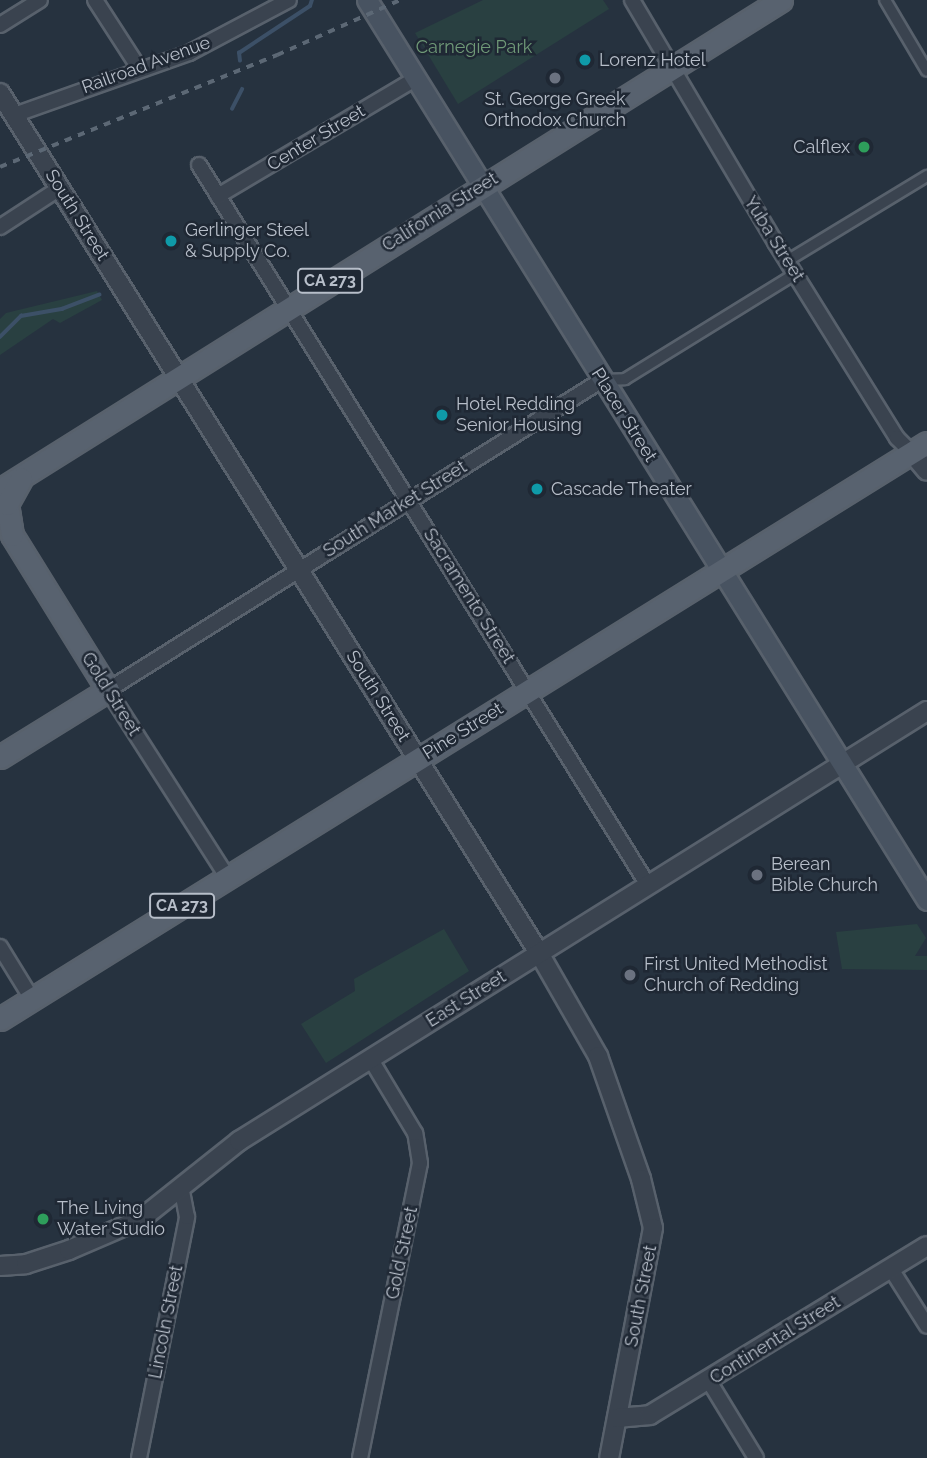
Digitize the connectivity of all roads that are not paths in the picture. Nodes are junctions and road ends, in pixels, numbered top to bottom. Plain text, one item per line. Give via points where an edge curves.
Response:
1 (40, 0) edge
2 (95, 0) edge
3 (289, 0) edge
4 (367, 0) edge
5 (632, 0) edge
6 (780, 0) edge
7 (885, 0) edge
8 (0, 25) edge
9 (139, 68) junction
10 (674, 68) junction
11 (927, 71) edge
12 (415, 79) junction
13 (0, 93) edge
14 (7, 118) edge
15 (199, 165) dead end
16 (927, 176) edge
17 (481, 186) junction
18 (60, 188) junction
19 (218, 196) junction
20 (0, 227) edge
21 (791, 267) junction
22 (289, 307) junction
23 (178, 377) junction
24 (602, 380) junction
25 (919, 448) edge
26 (927, 471) edge
27 (410, 499) junction
28 (5, 513) edge
29 (298, 569) junction
30 (722, 570) junction
31 (108, 690) junction
32 (527, 691) junction
33 (927, 711) edge
34 (0, 757) edge
35 (417, 760) junction
36 (843, 764) junction
37 (228, 878) junction
38 (648, 886) junction
39 (927, 900) edge
40 (0, 947) edge
41 (539, 953) junction
42 (32, 999) junction
43 (0, 1020) edge
44 (370, 1058) junction
45 (181, 1187) junction
46 (927, 1246) edge
47 (0, 1266) edge
48 (891, 1269) junction
49 (927, 1326) edge
50 (709, 1381) junction
51 (617, 1418) junction
52 (139, 1458) edge
53 (360, 1458) edge
54 (609, 1458) edge
55 (756, 1458) edge

1 - 8 street
2 - 9 street
3 - 9 street, Railroad Avenue via 189,53
4 - 12 main road, Placer Street
5 - 10 street, Yuba Street
6 - 10 main road, California Street / CA 273
7 - 11 street
9 - 14 street, Railroad Avenue
10 - 17 main road, California Street / CA 273
10 - 21 street, Yuba Street
12 - 17 main road, Placer Street
12 - 19 street, Center Street
13 - 14 street, South Street
14 - 18 street, South Street
15 - 19 street, Sacramento Street
16 - 21 street, South Market Street
17 - 22 main road, California Street / CA 273
17 - 24 main road, Placer Street
18 - 20 street
18 - 23 street, South Street
19 - 22 street, Sacramento Street
21 - 24 street, South Market Street via 625,379
21 - 25 street, Yuba Street via 897,438
22 - 23 main road, California Street / CA 273
22 - 27 street, Sacramento Street
23 - 28 main road, California Street / CA 273 via 30,470 11,492
23 - 29 street, South Street
24 - 27 street, South Market Street
24 - 30 main road, Placer Street
25 - 26 street, Yuba Street
25 - 30 main road, Pine Street / CA 273
27 - 29 street, South Market Street
27 - 32 street, Sacramento Street
28 - 31 main road, Gold Street / CA 273
29 - 31 street, South Market Street
29 - 35 street, South Street
30 - 32 main road, Pine Street / CA 273
30 - 36 main road, Placer Street
31 - 34 main road, South Market Street
31 - 37 street, Gold Street
32 - 35 main road, Pine Street / CA 273
32 - 38 street, Sacramento Street
33 - 36 street, East Street
35 - 37 main road, Pine Street / CA 273
35 - 41 street, South Street
36 - 38 street, East Street
36 - 39 main road, Placer Street
37 - 42 main road, Pine Street / CA 273
38 - 41 street, East Street
40 - 42 street
41 - 44 street, East Street
41 - 51 street, South Street via 600,1062 651,1212 650,1253
42 - 43 main road, Pine Street / CA 273
44 - 45 street, East Street via 239,1142
44 - 53 street, Gold Street via 415,1133 421,1163
45 - 47 street, East Street via 150,1213 110,1234 26,1264
45 - 52 street, Lincoln Street via 187,1217
46 - 48 street, Continental Street
48 - 49 street
48 - 50 street, Continental Street
50 - 51 street, Continental Street via 647,1416
50 - 55 street
51 - 54 street, South Street

